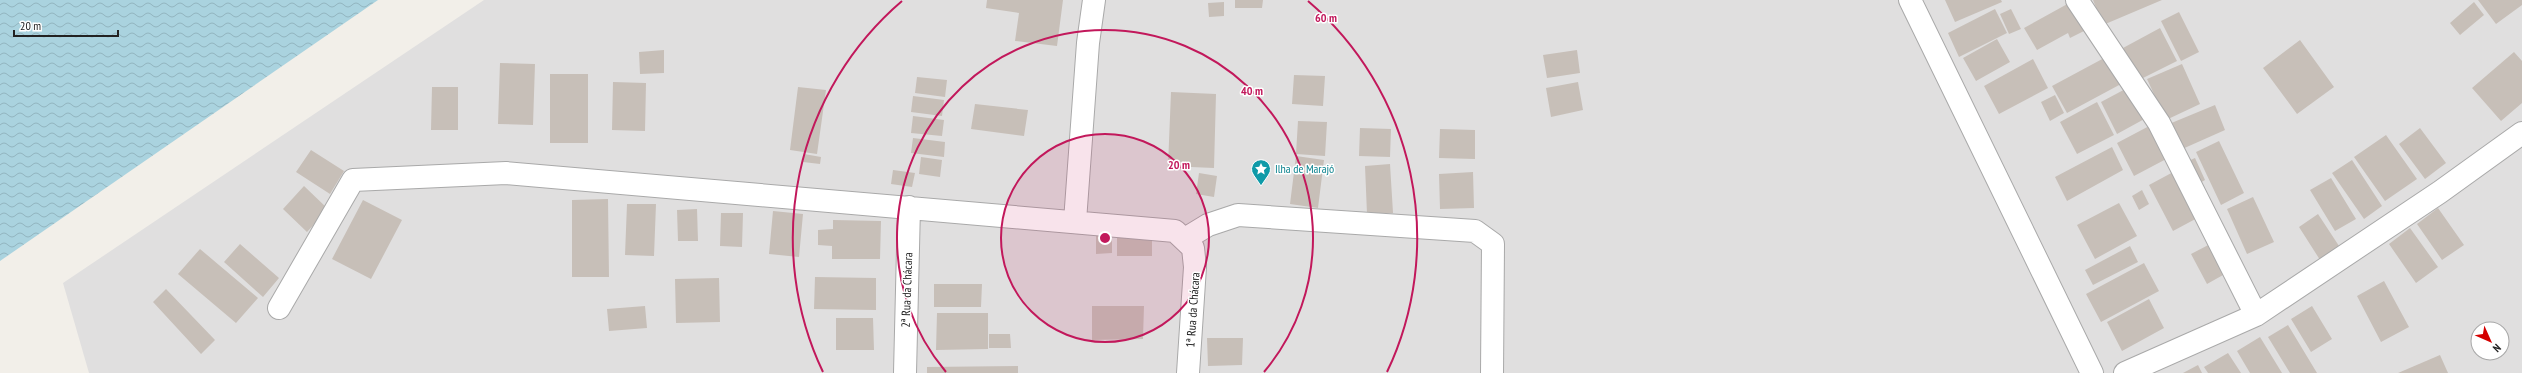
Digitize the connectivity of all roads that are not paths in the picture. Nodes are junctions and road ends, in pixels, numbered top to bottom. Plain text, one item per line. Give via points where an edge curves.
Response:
1 (1094, 0) edge
2 (1910, 0) edge
3 (2077, 0) edge
4 (2522, 133) edge
5 (909, 207) junction
6 (1075, 221) junction
7 (1189, 243) junction
8 (279, 308) dead end
9 (2256, 315) junction
10 (905, 373) edge
11 (1188, 373) edge
12 (1492, 373) edge
13 (2092, 373) edge
14 (2125, 373) edge

1 - 6 street via 1088,43
2 - 13 street
3 - 9 street via 2159,123
4 - 9 street via 2440,192
5 - 6 street
5 - 8 street via 506,173 353,180
5 - 10 street, 2ª Rua da Chácara
6 - 7 street via 1175,231
7 - 11 street, 1ª Rua da Chácara via 1196,268
7 - 12 street via 1208,225 1238,216 1475,231 1493,244
9 - 14 street

